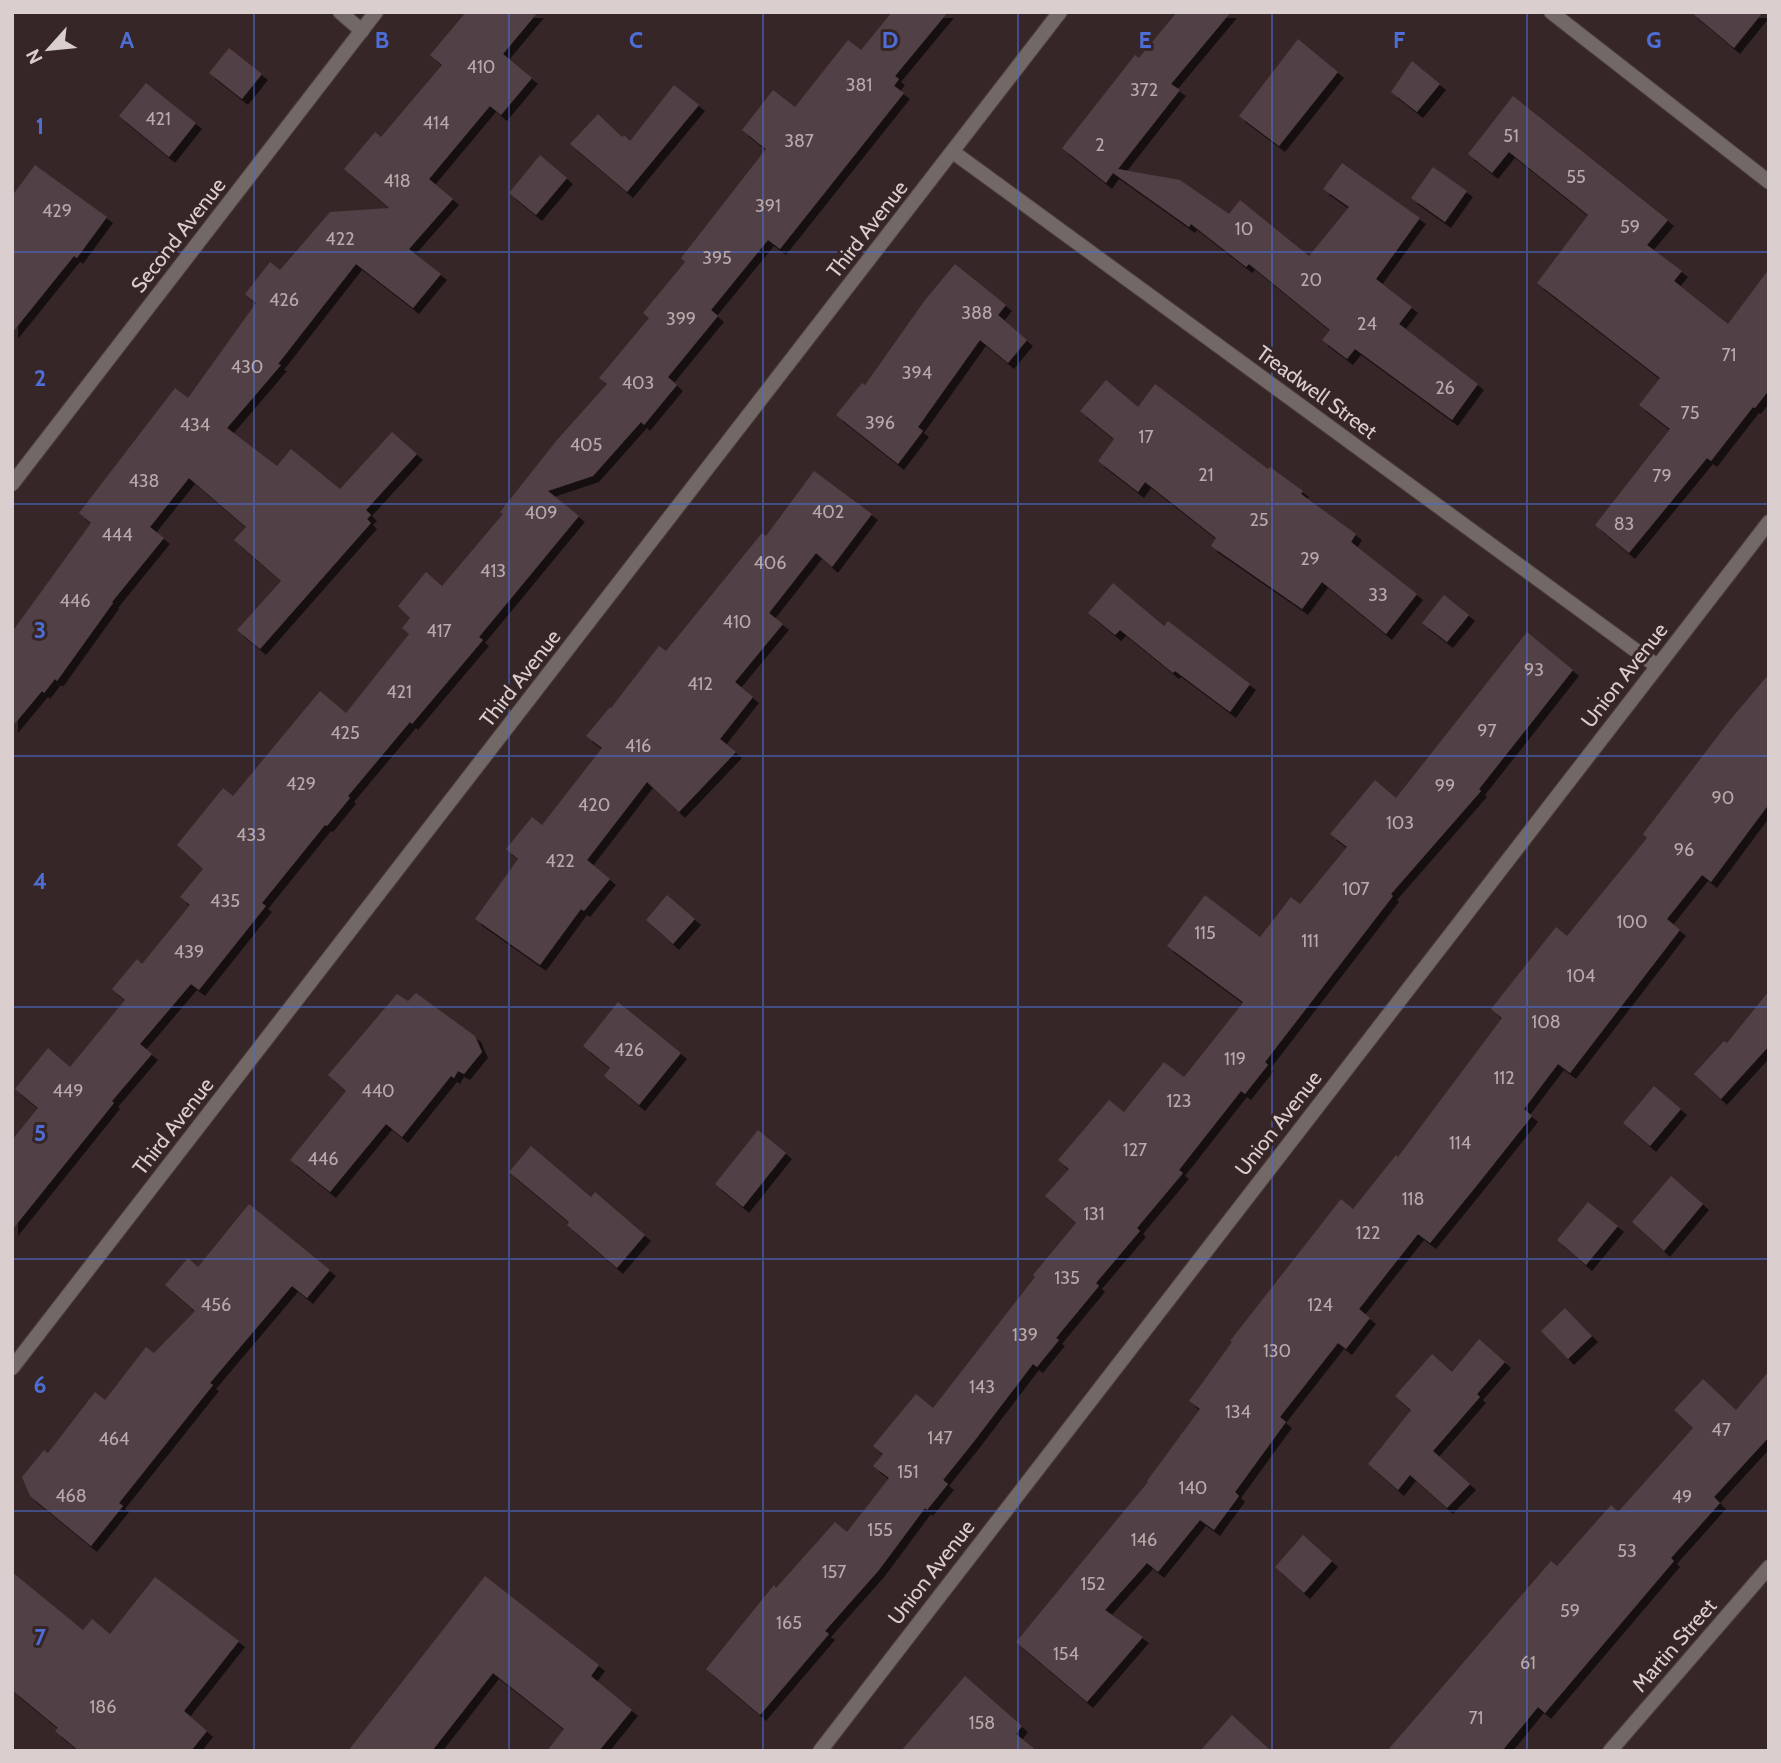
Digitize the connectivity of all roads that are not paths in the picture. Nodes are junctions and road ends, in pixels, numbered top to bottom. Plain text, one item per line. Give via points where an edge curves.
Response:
1 (340, 12) edge
2 (376, 12) edge
3 (1060, 12) edge
4 (1550, 12) edge
5 (362, 31) junction
6 (953, 152) junction
7 (1769, 182) edge
8 (12, 484) edge
9 (1769, 522) edge
10 (1657, 666) junction
11 (12, 1368) edge
12 (1769, 1567) edge
13 (820, 1751) edge
14 (1610, 1751) edge

1 - 5 street
2 - 5 street, Second Avenue
3 - 6 street, Third Avenue
4 - 7 street
5 - 8 street, Second Avenue
6 - 10 street, Treadwell Street
6 - 11 street, Third Avenue
9 - 10 street, Union Avenue
10 - 13 street, Union Avenue
12 - 14 street, Martin Street

